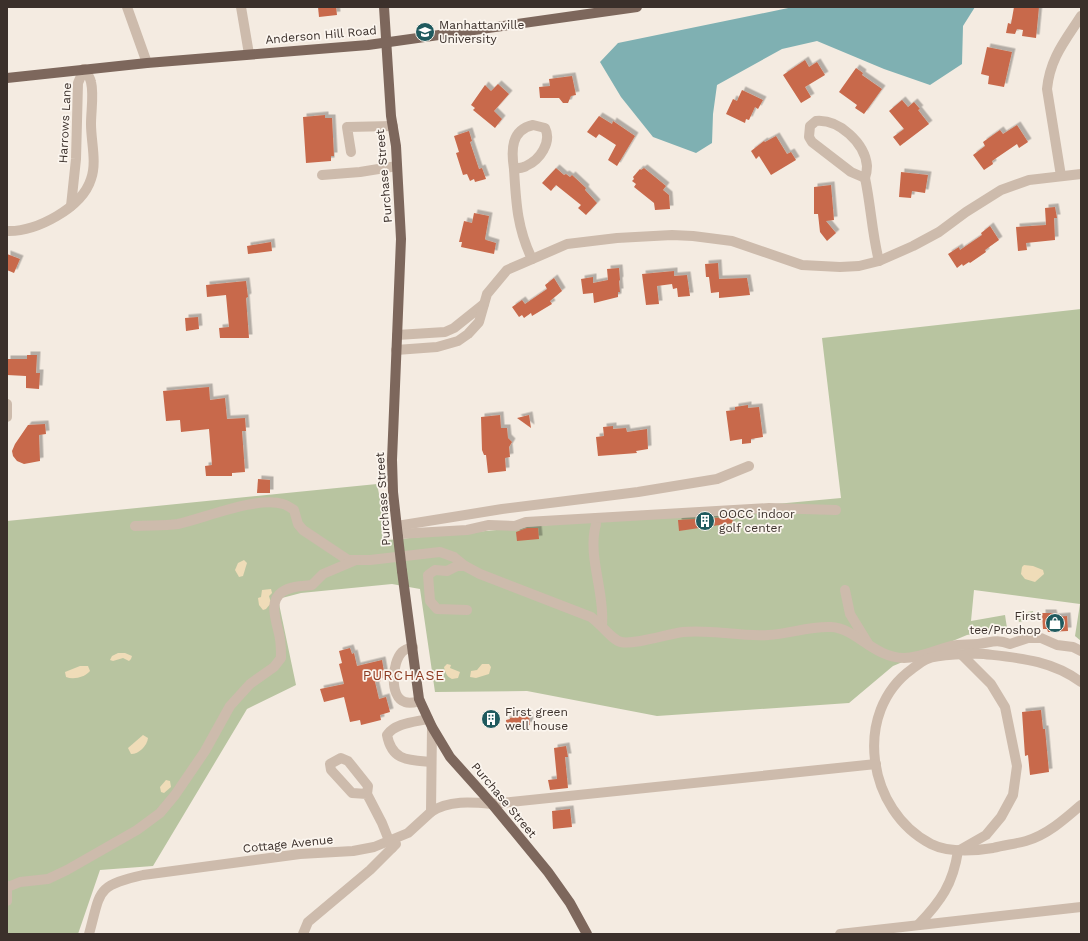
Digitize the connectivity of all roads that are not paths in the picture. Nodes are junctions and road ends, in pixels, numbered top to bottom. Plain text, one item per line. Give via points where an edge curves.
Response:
1 (127, 7) edge
2 (241, 7) edge
3 (384, 7) edge
4 (637, 7) edge
5 (1081, 16) edge
6 (387, 42) junction
7 (249, 54) junction
8 (147, 62) junction
9 (84, 69) junction
10 (7, 78) edge
11 (393, 126) junction
12 (351, 152) dead end
13 (397, 166) junction
14 (514, 169) junction
15 (1081, 174) edge
16 (322, 175) dead end
17 (1060, 176) junction
18 (865, 178) junction
19 (71, 206) junction
20 (7, 231) edge
21 (532, 259) junction
22 (879, 261) junction
23 (484, 304) junction
24 (450, 330) junction
25 (397, 335) junction
26 (458, 341) junction
27 (396, 350) junction
28 (7, 404) edge
29 (7, 417) edge
30 (749, 466) dead end
31 (836, 510) dead end
32 (596, 524) dead end
33 (135, 526) dead end
34 (398, 533) junction
35 (356, 560) junction
36 (465, 566) junction
37 (845, 590) dead end
38 (467, 610) dead end
39 (602, 625) junction
40 (413, 647) junction
41 (870, 647) junction
42 (1081, 651) edge
43 (962, 655) junction
44 (1081, 682) edge
45 (420, 701) junction
46 (430, 723) junction
47 (431, 762) junction
48 (876, 764) junction
49 (367, 794) dead end
50 (492, 804) junction
51 (1081, 805) edge
52 (431, 812) junction
53 (391, 845) junction
54 (958, 851) junction
55 (8, 886) edge
56 (7, 901) edge
57 (1081, 908) edge
58 (918, 925) junction
59 (89, 934) edge
60 (303, 934) edge
61 (587, 934) edge
62 (840, 934) edge

1 - 8 street
2 - 7 street
3 - 6 main road, Purchase Street
4 - 6 main road, Anderson Hill Road
5 - 17 street via 1058,51 1048,78 1047,89
6 - 7 main road, Anderson Hill Road
6 - 11 main road, Purchase Street via 386,63
7 - 8 main road, Anderson Hill Road
8 - 9 main road, Anderson Hill Road
9 - 10 main road, Anderson Hill Road
9 - 19 street, Harrows Lane via 78,83 76,159
9 - 19 street, Harrows Lane via 91,81 92,178 87,190
11 - 12 street via 348,128
11 - 13 main road, Purchase Street
13 - 16 street
13 - 25 main road, Purchase Street via 402,239
14 - 14 street via 526,167 545,147 548,134 545,128 533,124 521,130 511,149
14 - 21 street via 516,210
15 - 17 street
17 - 22 street via 1029,180 1001,190 939,232
18 - 18 street via 866,161 862,147 856,141 844,130 827,121 816,121 810,126 809,137 812,142 851,172
18 - 22 street
19 - 20 street, Harrows Lane via 41,224 27,229
21 - 22 street via 567,244 672,235 732,241 802,265 840,267
21 - 23 street via 507,270 487,294
23 - 24 street
23 - 26 street via 479,322
24 - 25 street via 437,334
24 - 26 street
25 - 27 main road, Purchase Street
26 - 27 street via 437,347
27 - 34 main road, Purchase Street via 392,460
28 - 29 street
30 - 34 street via 717,480 502,508
31 - 34 street via 762,509 526,522 515,526 489,525 467,530
32 - 39 street via 593,546 601,594
33 - 35 street via 161,526 221,511 266,503 284,504 294,510 298,524 303,530 341,557
34 - 40 main road, Purchase Street, bridge
35 - 36 street via 440,552 454,556
35 - 55 street via 323,574 312,585 295,586 281,592 275,601 275,615 281,658 250,684 230,706 205,751 160,813 137,830 67,870 48,879
36 - 38 street via 457,566 447,571 435,570 428,575 428,587 430,602 437,609
36 - 39 street via 591,617
37 - 41 street via 850,614
39 - 41 street via 620,642 633,642 684,632 768,635 832,627 849,633
40 - 45 main road, Purchase Street
40 - 45 street via 402,651 396,659 394,685 398,697 404,702
41 - 42 street via 892,658 906,658 953,646 998,640 1010,644 1028,638 1041,638 1056,645 1073,647
43 - 44 street via 1032,660 1072,675
43 - 48 street via 927,659 900,678 880,708
43 - 54 street via 991,684 1005,707 1017,766 1013,795 1001,817 986,836
45 - 46 main road, Purchase Street
46 - 47 street
46 - 47 street via 402,724 390,730 387,735 388,744 394,754 406,759
46 - 50 main road, Purchase Street via 450,758
47 - 52 street
48 - 50 street
48 - 54 street via 886,799 900,821 932,845
49 - 53 street
50 - 52 street via 451,804 438,807
50 - 61 main road, Purchase Street via 548,872 570,903
51 - 54 street via 1057,826 1027,841 981,850
52 - 53 street
53 - 59 street, Cottage Avenue via 353,851 300,854 118,880 98,896
53 - 60 street via 370,870 308,922
54 - 58 street via 955,868 946,891 938,905
55 - 56 street
57 - 58 street
58 - 62 street

